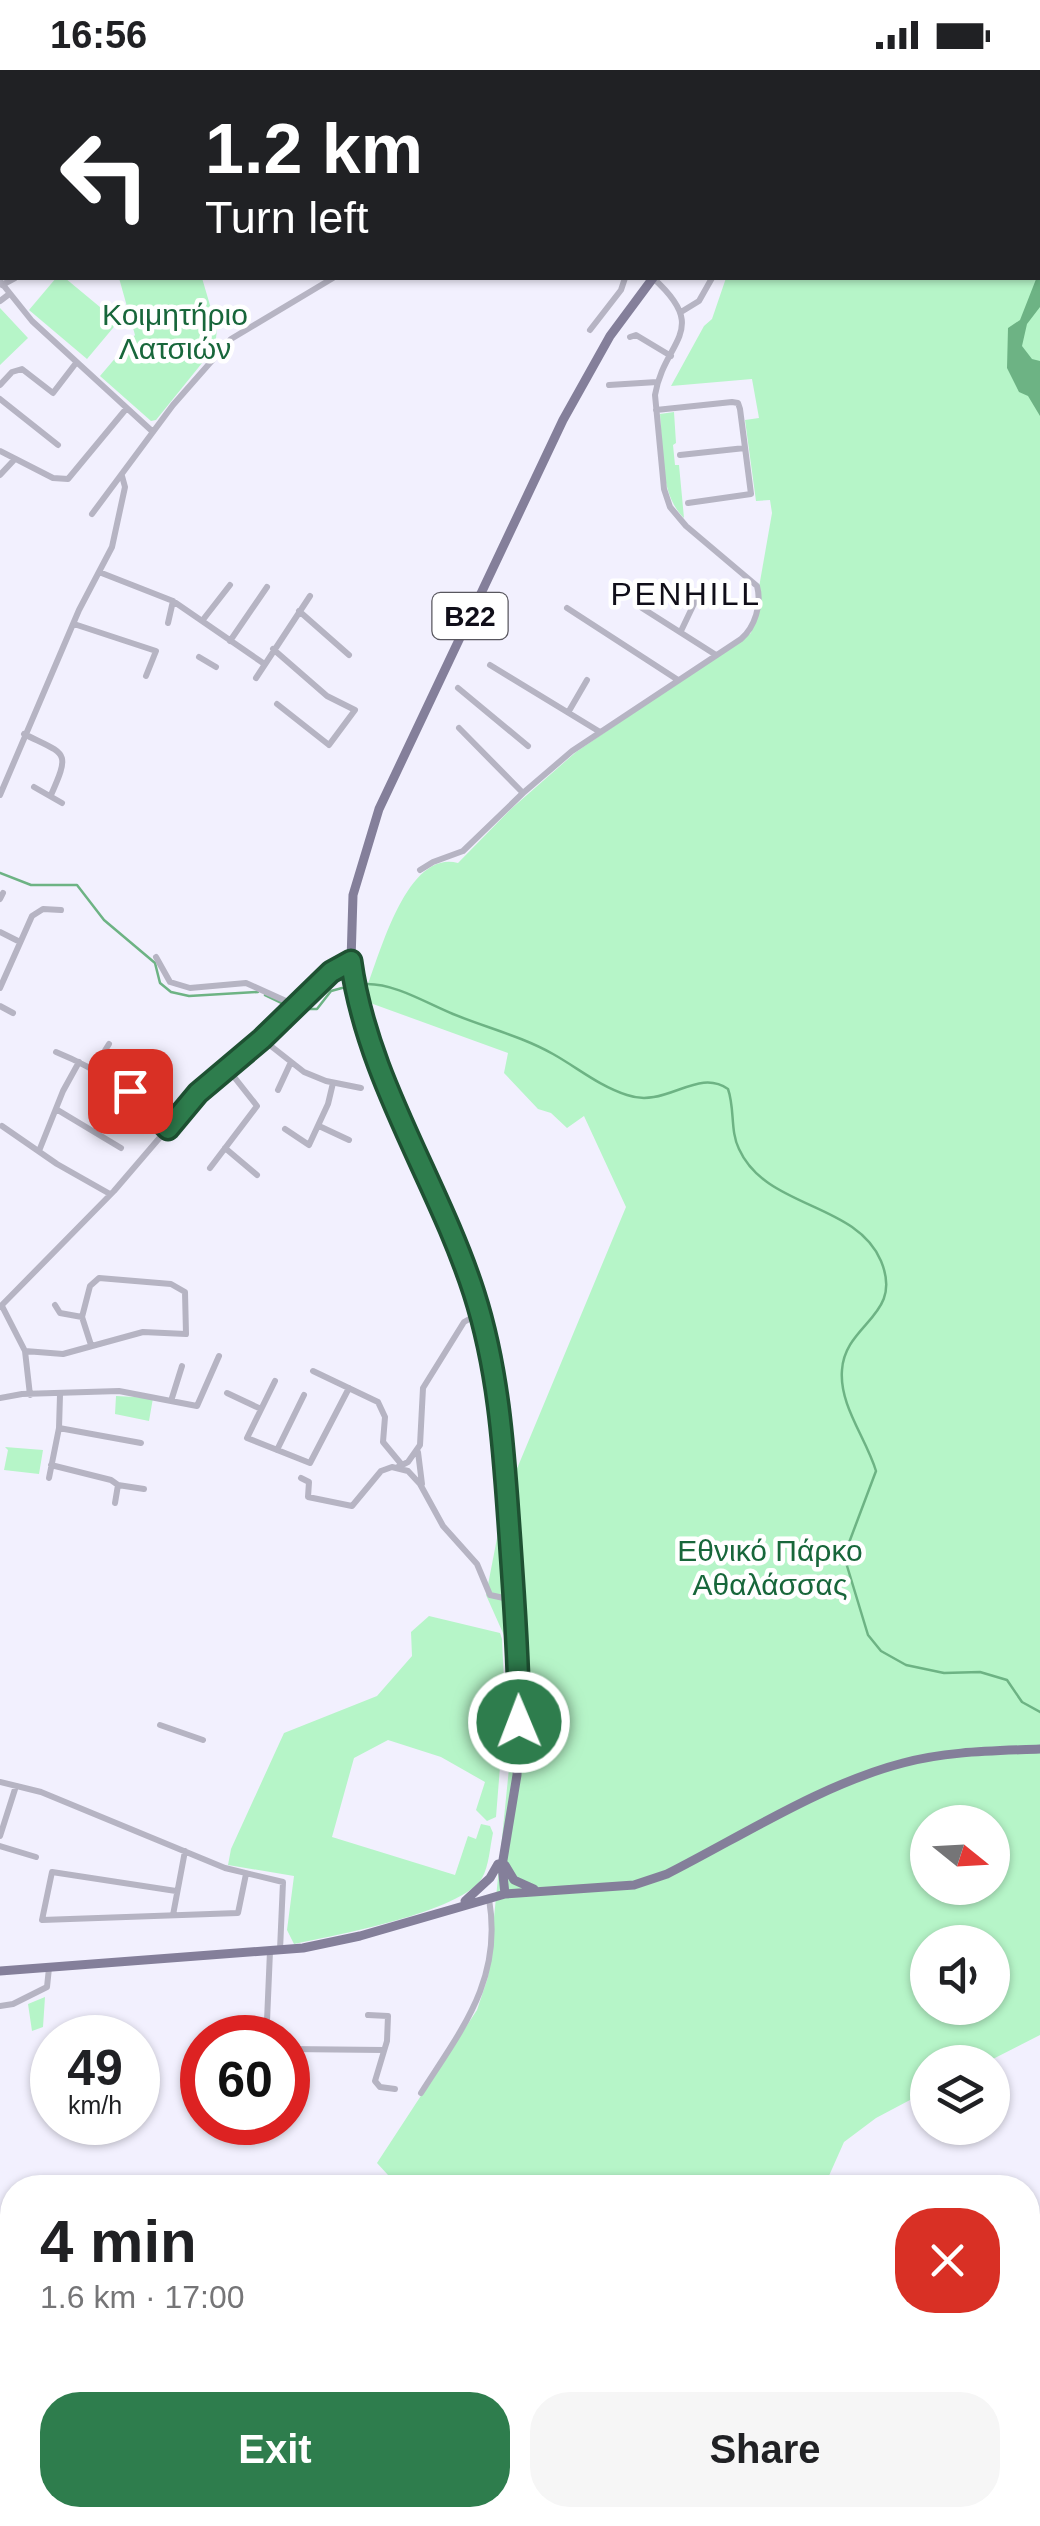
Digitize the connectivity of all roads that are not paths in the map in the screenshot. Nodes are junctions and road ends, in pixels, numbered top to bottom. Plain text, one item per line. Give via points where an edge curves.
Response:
1 (330, 280) edge
2 (624, 280) edge
3 (654, 280) edge
4 (657, 280) edge
5 (711, 280) edge
6 (1, 283) edge
7 (8, 294) junction
8 (0, 301) edge
9 (681, 312) junction
10 (590, 330) dead end
11 (630, 337) dead end
12 (671, 356) junction
13 (76, 363) junction
14 (657, 382) junction
15 (0, 385) edge
16 (609, 386) dead end
17 (0, 399) edge
18 (126, 409) junction
19 (656, 410) junction
20 (153, 432) junction
21 (58, 445) dead end
22 (745, 448) junction
23 (0, 451) edge
24 (680, 454) dead end
25 (14, 460) junction
26 (0, 475) edge
27 (122, 476) junction
28 (688, 503) dead end
29 (92, 514) dead end
30 (100, 572) junction
31 (230, 585) dead end
32 (267, 587) dead end
33 (702, 588) dead end
34 (310, 596) dead end
35 (173, 602) junction
36 (567, 608) dead end
37 (642, 608) dead end
38 (300, 612) junction
39 (202, 622) junction
40 (168, 623) dead end
41 (74, 624) junction
42 (681, 631) junction
43 (230, 641) junction
44 (273, 649) junction
45 (716, 655) junction
46 (349, 656) dead end
47 (200, 657) dead end
48 (263, 664) junction
49 (490, 665) dead end
50 (216, 667) dead end
51 (146, 676) dead end
52 (256, 678) dead end
53 (587, 680) dead end
54 (678, 680) junction
55 (458, 688) dead end
56 (277, 704) dead end
57 (569, 711) junction
58 (460, 728) dead end
59 (600, 732) junction
60 (24, 734) junction
61 (528, 746) dead end
62 (34, 788) dead end
63 (522, 793) junction
64 (0, 795) edge
65 (51, 795) junction
66 (62, 803) dead end
67 (420, 870) dead end
68 (60, 910) dead end
69 (0, 932) edge
70 (20, 942) junction
71 (156, 956) dead end
72 (353, 960) junction
73 (0, 988) edge
74 (0, 1006) edge
75 (295, 1008) junction
76 (13, 1012) dead end
77 (262, 1039) junction
78 (109, 1044) dead end
79 (56, 1052) dead end
80 (79, 1061) junction
81 (291, 1062) junction
82 (227, 1068) junction
83 (94, 1069) junction
84 (333, 1083) junction
85 (361, 1088) dead end
86 (278, 1090) dead end
87 (56, 1109) junction
88 (2, 1126) dead end
89 (319, 1126) junction
90 (168, 1129) junction
91 (285, 1129) dead end
92 (349, 1140) dead end
93 (121, 1148) dead end
94 (225, 1148) junction
95 (39, 1152) junction
96 (210, 1168) dead end
97 (257, 1175) dead end
98 (110, 1194) junction
99 (55, 1305) dead end
100 (1, 1306) edge
101 (480, 1314) junction
102 (82, 1317) junction
103 (91, 1345) junction
104 (26, 1351) junction
105 (219, 1356) dead end
106 (182, 1366) dead end
107 (313, 1371) dead end
108 (276, 1381) dead end
109 (350, 1388) junction
110 (227, 1393) dead end
111 (30, 1395) junction
112 (60, 1395) junction
113 (304, 1395) dead end
114 (0, 1398) edge
115 (171, 1401) junction
116 (262, 1409) junction
117 (59, 1428) junction
118 (141, 1443) dead end
119 (278, 1450) junction
120 (418, 1450) junction
121 (51, 1464) junction
122 (402, 1468) junction
123 (49, 1478) dead end
124 (301, 1478) dead end
125 (118, 1485) junction
126 (423, 1489) junction
127 (144, 1490) dead end
128 (114, 1503) dead end
129 (514, 1600) junction
130 (160, 1725) dead end
131 (203, 1740) dead end
132 (1040, 1749) edge
133 (0, 1782) edge
134 (16, 1786) junction
135 (0, 1836) edge
136 (0, 1846) edge
137 (185, 1851) junction
138 (36, 1857) dead end
139 (500, 1861) junction
140 (246, 1874) junction
141 (176, 1890) junction
142 (544, 1890) junction
143 (497, 1896) junction
144 (458, 1906) junction
145 (173, 1915) junction
146 (275, 1951) junction
147 (49, 1968) junction
148 (0, 1971) edge
149 (0, 2006) edge
150 (268, 2015) edge
151 (368, 2015) dead end
152 (310, 2049) edge
153 (384, 2050) junction
154 (396, 2089) dead end
155 (421, 2093) dead end

1 - 20 street via 231,340
2 - 10 street
3 - 72 main road, B22 via 587,376 378,809 362,860
4 - 9 street
5 - 9 street via 696,305
6 - 7 street
7 - 8 street
7 - 13 street
9 - 12 street via 682,334
11 - 12 street
12 - 14 street
13 - 15 street via 54,393 22,369
13 - 18 street
14 - 16 street
14 - 19 street
17 - 21 street
18 - 20 street
18 - 25 street via 68,480
19 - 22 street via 738,403
19 - 45 street via 670,507 759,594 748,633
20 - 27 street
22 - 24 street
22 - 28 street via 752,494
23 - 25 street
25 - 26 street
27 - 29 street
27 - 30 street via 126,488 116,537
30 - 35 street
30 - 41 street
31 - 39 street
32 - 43 street
33 - 42 street
34 - 38 street
35 - 39 street
35 - 40 street
36 - 54 street
37 - 42 street
38 - 44 street
38 - 46 street
39 - 43 street
41 - 51 street via 156,651
41 - 60 street
42 - 45 street
43 - 48 street
44 - 48 street
44 - 56 street via 327,696 355,710 329,745
45 - 54 street
47 - 50 street
48 - 52 street
49 - 57 street
53 - 57 street
54 - 59 street
55 - 61 street
57 - 59 street
58 - 63 street
59 - 63 street
60 - 64 street
60 - 65 street via 63,756
62 - 65 street
63 - 67 street via 473,844
65 - 66 street
68 - 70 street via 36,912
69 - 70 street
70 - 73 street
71 - 75 street via 170,982 190,988 246,983
72 - 75 street
72 - 101 main road, B22 via 369,1038
74 - 76 street
75 - 77 street
77 - 81 street
77 - 82 street
78 - 83 street
79 - 80 street
80 - 83 street
80 - 87 street
81 - 84 street
81 - 86 street
82 - 90 street
82 - 94 street via 257,1106
83 - 90 street via 130,1091
84 - 85 street
84 - 89 street
87 - 93 street
87 - 95 street
88 - 95 street
89 - 91 street via 309,1145
89 - 92 street
90 - 98 street
94 - 96 street
94 - 97 street
95 - 98 street
98 - 100 street
99 - 102 street via 60,1313
100 - 104 street
101 - 120 street via 464,1322 422,1388
101 - 129 main road, B22 via 500,1416
102 - 103 street
102 - 103 street via 90,1286 99,1278 171,1284 185,1292 186,1334 144,1332
103 - 104 street via 63,1354
104 - 111 street
105 - 115 street via 197,1406
106 - 115 street
107 - 109 street
108 - 116 street
109 - 119 street via 310,1463
109 - 122 street via 382,1408 383,1442
110 - 116 street
111 - 112 street
111 - 114 street
112 - 115 street via 118,1391
112 - 117 street
113 - 119 street
116 - 119 street via 247,1438
117 - 118 street
117 - 121 street
120 - 122 street
120 - 126 street
121 - 123 street
121 - 125 street
122 - 124 street via 381,1471 352,1506 308,1497 309,1482
122 - 126 street
125 - 127 street
125 - 128 street
126 - 129 street via 490,1595
129 - 139 main road, B22 via 517,1760
130 - 131 street
132 - 142 main road via 906,1762 836,1787 668,1874 634,1885
133 - 134 street
134 - 135 street
134 - 137 street
136 - 138 street
137 - 140 street
137 - 141 street
139 - 142 main road via 517,1882
139 - 143 main road, B22
139 - 144 main road
140 - 145 street via 238,1912
140 - 146 street via 283,1882
141 - 145 street
141 - 145 street via 52,1872 42,1920
142 - 143 main road
143 - 144 main road
143 - 155 street via 481,1994
144 - 146 main road via 360,1936
146 - 147 main road
146 - 150 street
147 - 148 main road
147 - 149 street via 47,1987
151 - 153 street via 388,2016
152 - 153 street
153 - 154 street via 374,2081

